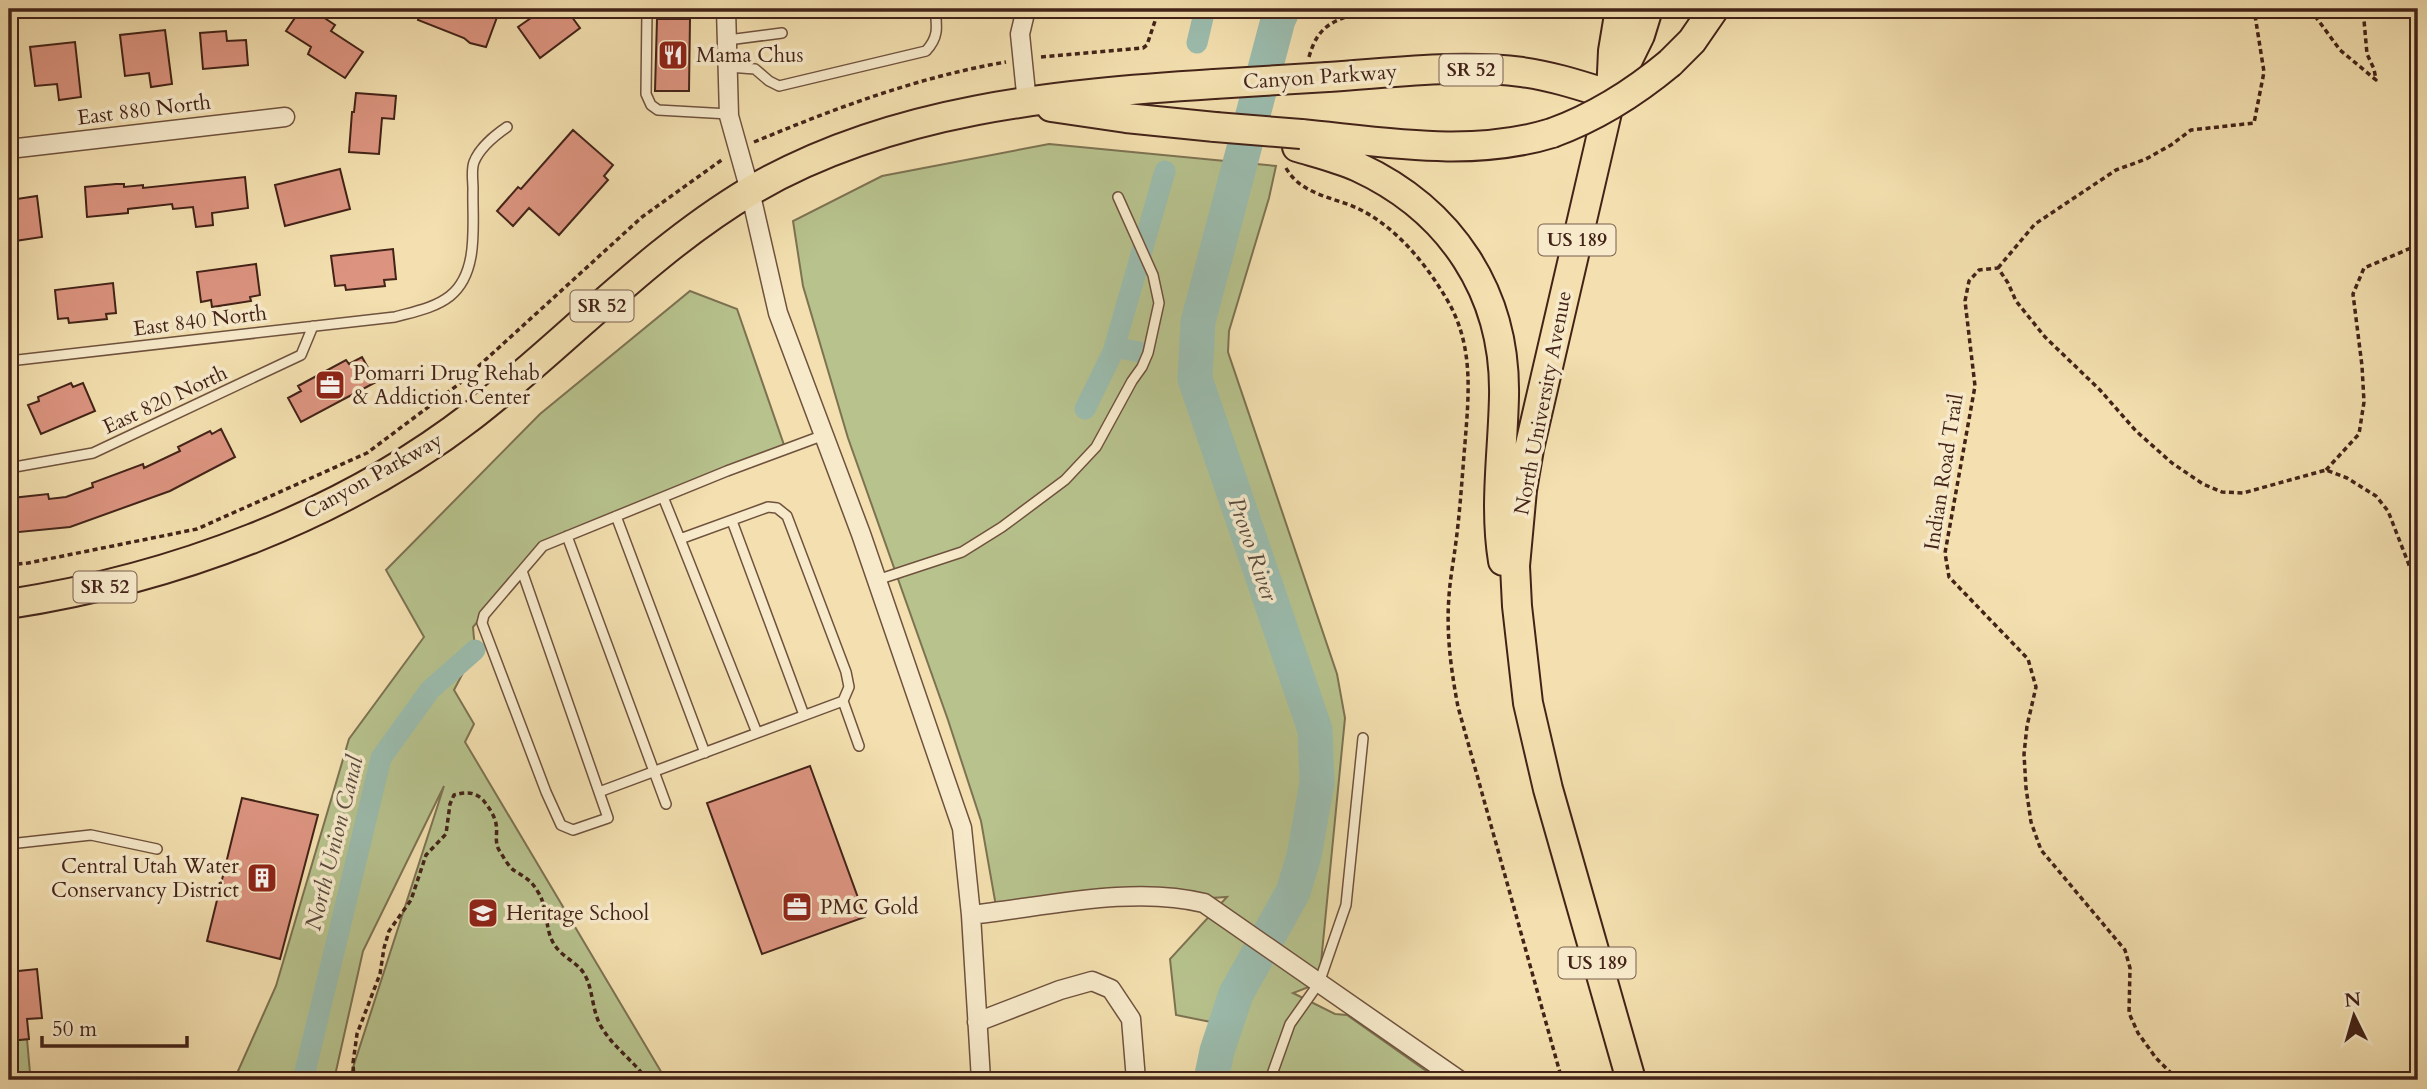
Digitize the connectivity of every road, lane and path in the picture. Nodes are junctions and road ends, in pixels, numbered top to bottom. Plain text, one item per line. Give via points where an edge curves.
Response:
1 (649, 9) edge
2 (726, 9) edge
3 (935, 9) edge
4 (1026, 9) edge
5 (1159, 9) edge
6 (1620, 9) edge
7 (1648, 9) edge
8 (1714, 9) edge
9 (2254, 9) edge
10 (2310, 9) edge
11 (2363, 9) edge
12 (2413, 9) edge
13 (2418, 15) edge
14 (782, 33) dead end
15 (727, 40) junction
16 (1021, 59) junction
17 (728, 67) junction
18 (1611, 95) junction
19 (1027, 103) junction
20 (729, 114) junction
21 (285, 117) dead end
22 (507, 127) dead end
23 (777, 133) dead end
24 (1299, 141) junction
25 (9, 149) edge
26 (706, 170) dead end
27 (750, 191) junction
28 (1118, 197) dead end
29 (2418, 245) edge
30 (1997, 268) junction
31 (313, 326) junction
32 (9, 361) edge
33 (1469, 390) dead end
34 (824, 435) junction
35 (9, 468) edge
36 (2326, 470) junction
37 (663, 497) junction
38 (615, 516) junction
39 (732, 521) junction
40 (567, 536) junction
41 (680, 539) junction
42 (9, 565) edge
43 (522, 571) junction
44 (877, 580) junction
45 (2418, 588) edge
46 (9, 604) edge
47 (1517, 606) junction
48 (843, 701) junction
49 (804, 715) junction
50 (757, 733) junction
51 (1363, 738) dead end
52 (859, 746) dead end
53 (705, 753) junction
54 (654, 772) junction
55 (600, 792) junction
56 (666, 804) dead end
57 (9, 844) edge
58 (157, 849) dead end
59 (971, 915) junction
60 (1319, 983) junction
61 (977, 1022) junction
62 (354, 1080) edge
63 (647, 1080) edge
64 (981, 1080) edge
65 (1136, 1080) edge
66 (1270, 1080) edge
67 (1459, 1080) edge
68 (1562, 1080) edge
69 (1631, 1080) edge
70 (2178, 1080) edge

1 - 20 lane via 646,94 651,104 658,110
2 - 15 street
3 - 17 lane via 938,32 926,51 779,86 755,69
4 - 16 street
5 - 16 path via 1143,48
6 - 18 highway, US 189
7 - 18 highway, US 189
8 - 24 highway, bridge via 1670,63 1618,102 1552,133 1481,147
9 - 30 path, Indian Road Trail via 2264,72 2254,123 2191,130 2146,159 2116,170 2035,224
10 - 11 path via 2340,50 2376,80 2367,54
12 - 13 path
14 - 15 lane
15 - 17 street
16 - 19 street
16 - 23 path via 963,69 886,91
17 - 20 street
18 - 19 highway, Canyon Parkway / SR 52, bridge via 1523,72 1488,70 1214,84 1078,94
18 - 47 highway, North University Avenue / US 189 via 1529,449 1515,566
19 - 24 highway, Canyon Parkway / SR 52, bridge
19 - 27 highway, Canyon Parkway / SR 52 via 925,121 867,137
20 - 27 street
21 - 25 street, East 880 North
22 - 31 lane, East 840 North via 493,137 473,165 472,245 467,269 451,296 395,317
24 - 47 highway via 1408,196 1453,239 1480,278 1503,361 1499,522 1504,566
26 - 42 path via 642,217 459,384 368,453 197,528
27 - 34 street via 778,313
27 - 46 highway, Canyon Parkway / SR 52 via 657,258 473,415 354,491 251,539 155,573
28 - 44 lane via 1160,297 1148,353 1096,447 1065,480 962,552
29 - 36 path via 2364,268 2353,294 2364,402 2359,434
30 - 36 path via 2045,337 2149,444 2203,484 2222,492 2243,493
30 - 70 path, Indian Road Trail via 1979,270 1969,281 1965,302 1975,386 1945,566 1949,577 2028,659 2036,687 2026,740 2026,788 2040,850 2125,950 2130,968 2129,1013 2150,1050
31 - 32 lane, East 840 North
31 - 35 lane, East 820 North via 301,355 93,453
33 - 68 path via 1449,594 1451,664 1470,753
34 - 37 lane
34 - 44 street
36 - 45 path via 2364,488 2388,511
37 - 38 lane
37 - 41 lane
38 - 40 lane
38 - 53 lane
39 - 41 lane
39 - 48 lane via 768,507 787,516 846,672 849,687
39 - 49 lane
40 - 43 lane via 543,546
40 - 54 lane
41 - 50 lane
43 - 55 lane
43 - 55 lane via 482,623 561,825 573,830 608,818
44 - 59 street via 962,828
47 - 69 highway, North University Avenue / US 189 via 1538,749
48 - 49 lane
48 - 52 lane
49 - 50 lane
50 - 53 lane
51 - 60 lane via 1346,905
53 - 54 lane
54 - 55 lane
54 - 56 lane
57 - 58 lane via 91,835
59 - 60 street via 1115,897 1188,899 1224,915
59 - 61 street
60 - 66 lane via 1290,1024
60 - 67 street
61 - 64 street
61 - 65 street via 1092,981 1111,989 1131,1019
62 - 63 path via 357,1034 380,974 389,931 411,900 426,855 446,834 454,795 464,792 481,798 489,807 498,849 545,902 556,948 584,973 601,1027

